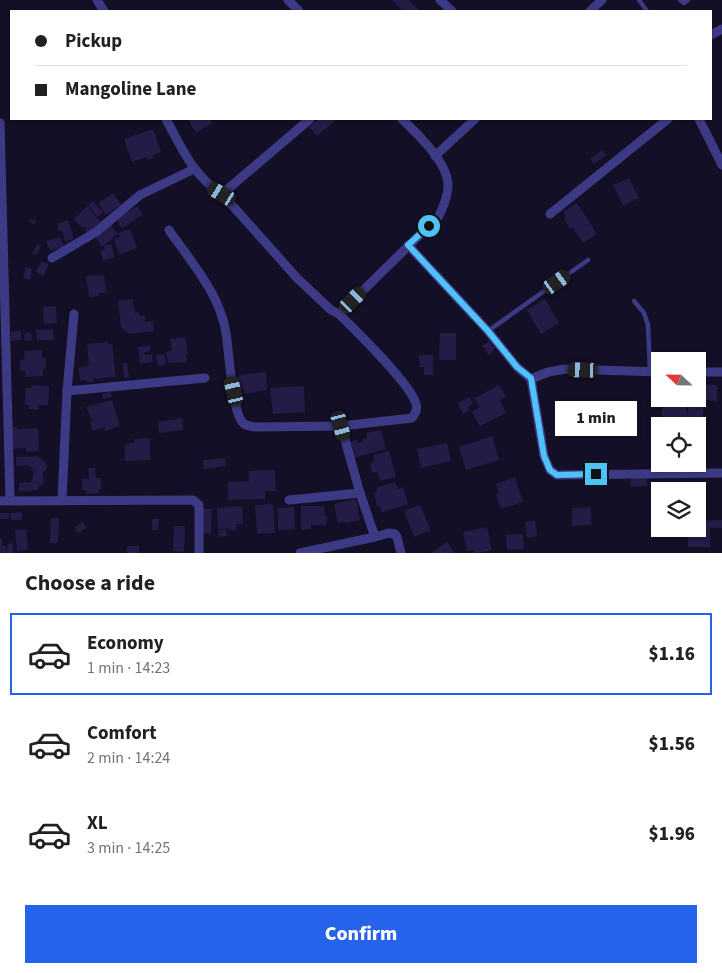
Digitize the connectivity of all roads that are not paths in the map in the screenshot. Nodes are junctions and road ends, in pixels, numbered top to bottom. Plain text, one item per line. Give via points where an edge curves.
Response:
1 (288, 0) edge
2 (440, 0) edge
3 (602, 0) edge
4 (639, 0) edge
5 (680, 0) edge
6 (688, 0) edge
7 (297, 10) edge
8 (451, 10) edge
9 (591, 10) edge
10 (647, 10) edge
11 (167, 120) edge
12 (309, 120) edge
13 (403, 120) edge
14 (473, 120) edge
15 (667, 120) edge
16 (700, 120) edge
17 (0, 123) edge
18 (0, 140) edge
19 (435, 156) junction
20 (722, 165) edge
21 (194, 169) junction
22 (222, 194) junction
23 (550, 214) dead end
24 (169, 230) dead end
25 (408, 245) junction
26 (52, 258) dead end
27 (588, 260) dead end
28 (634, 301) dead end
29 (74, 314) dead end
30 (339, 314) junction
31 (488, 331) junction
32 (650, 372) joint
33 (706, 372) edge
34 (722, 372) edge
35 (205, 378) dead end
36 (531, 378) junction
37 (67, 391) junction
38 (341, 426) junction
39 (722, 473) edge
40 (360, 493) junction
41 (62, 500) junction
42 (288, 500) dead end
43 (5, 501) edge
44 (375, 537) junction
45 (199, 553) edge
46 (300, 553) edge
47 (401, 553) edge

1 - 7 street
2 - 8 street
3 - 9 street
4 - 10 lane
5 - 6 lane via 684,3
11 - 21 street
12 - 22 street
13 - 19 street via 426,142
14 - 19 street
15 - 23 street
16 - 20 street
17 - 18 street
18 - 43 street
19 - 25 street via 445,170 446,200 439,216
21 - 22 street via 210,187
21 - 26 street via 140,195 96,232
22 - 30 street via 297,278
24 - 38 street via 221,310 230,377 244,424 254,427
25 - 30 street
25 - 31 street
27 - 31 lane
28 - 32 lane via 644,313 648,325
29 - 37 street
30 - 38 street via 397,375 416,404 412,418
31 - 36 street via 517,367
32 - 36 street via 566,369
33 - 34 street
35 - 37 street
36 - 39 street via 544,456 550,470 557,475
37 - 41 street
38 - 40 street
40 - 42 street
40 - 44 street
41 - 43 street
41 - 45 street via 193,500 199,505
44 - 46 street
44 - 47 street via 395,534

